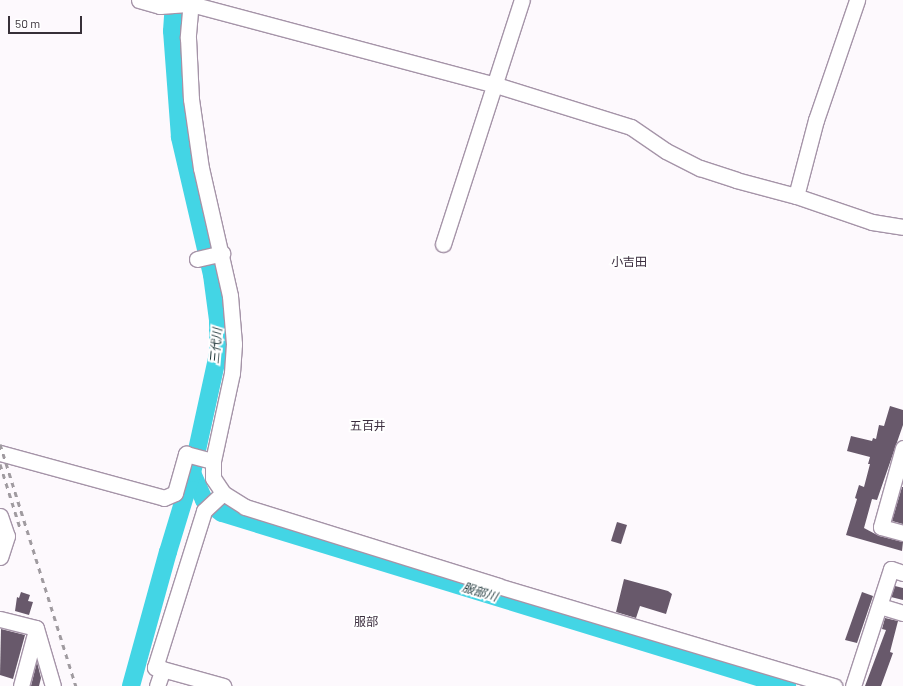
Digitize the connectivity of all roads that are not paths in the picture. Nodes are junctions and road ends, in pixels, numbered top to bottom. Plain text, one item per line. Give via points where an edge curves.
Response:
1 (139, 0) edge
2 (522, 0) edge
3 (857, 0) edge
4 (189, 2) edge
5 (496, 85) junction
6 (796, 196) junction
7 (903, 228) edge
8 (443, 244) dead end
9 (221, 253) junction
10 (198, 258) dead end
11 (0, 452) edge
12 (902, 455) edge
13 (211, 461) junction
14 (897, 494) edge
15 (221, 495) junction
16 (0, 516) edge
17 (903, 533) edge
18 (0, 557) edge
19 (897, 571) edge
20 (880, 606) junction
21 (903, 613) edge
22 (0, 619) edge
23 (36, 630) junction
24 (163, 669) junction
25 (802, 682) edge
26 (217, 685) edge
27 (21, 686) edge
28 (53, 686) edge
29 (157, 686) edge
30 (834, 686) edge
31 (853, 686) edge

1 - 4 street via 164,5
2 - 5 street
3 - 6 street via 816,120
4 - 5 street
4 - 9 street via 191,99 201,168
5 - 6 street via 631,127 666,151 700,168
5 - 8 street
6 - 7 street via 872,222
9 - 10 street
9 - 13 street via 230,296 234,344 232,374
11 - 13 street via 164,498 175,493 186,454
12 - 14 street
13 - 15 street
14 - 17 street via 881,527
15 - 24 street via 204,511 155,667
15 - 25 street via 245,507
16 - 18 street via 7,536
19 - 20 street
20 - 21 street
20 - 31 street
22 - 23 street
23 - 27 street
23 - 28 street
24 - 26 street
24 - 29 street
25 - 30 street

